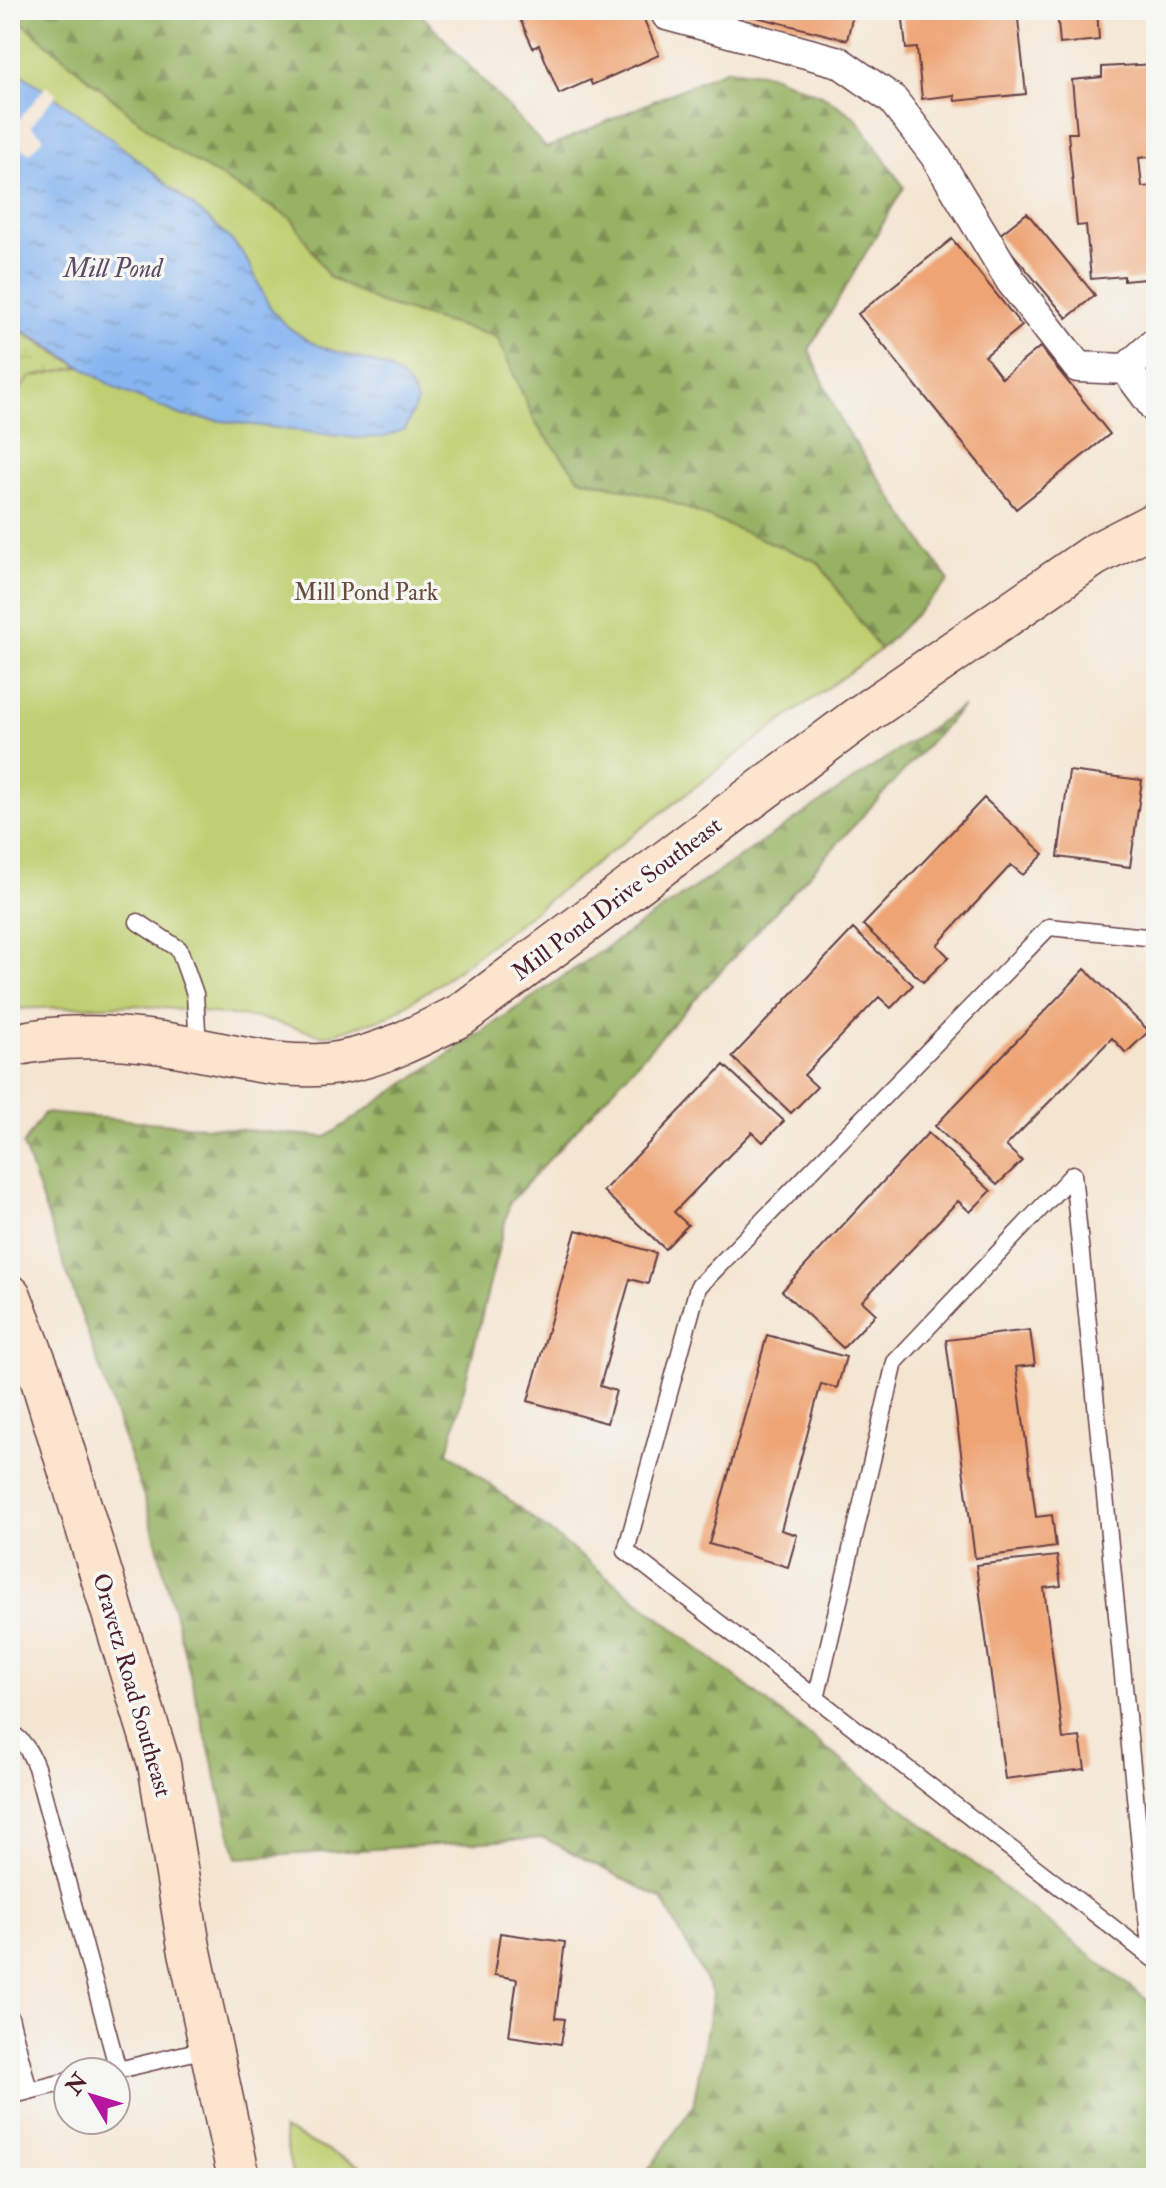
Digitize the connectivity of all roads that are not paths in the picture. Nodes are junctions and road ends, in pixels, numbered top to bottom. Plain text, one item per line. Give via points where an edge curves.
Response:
1 (665, 10) edge
2 (1156, 342) edge
3 (1126, 369) junction
4 (1156, 409) edge
5 (1156, 523) edge
6 (138, 922) dead end
7 (1156, 938) edge
8 (10, 1046) edge
9 (198, 1050) junction
10 (10, 1296) edge
11 (816, 1699) junction
12 (10, 1732) edge
13 (1154, 1959) edge
14 (10, 2017) edge
15 (210, 2048) junction
16 (110, 2056) edge
17 (132, 2067) edge
18 (52, 2085) edge
19 (29, 2091) junction
20 (10, 2096) edge
21 (239, 2178) edge

1 - 3 street via 667,15 839,62 892,99 935,155 1011,281 1078,367
2 - 3 street
3 - 4 street
5 - 9 street, Mill Pond Drive Southeast via 1094,555 858,718 461,1015 393,1048 340,1063 286,1064
6 - 9 lane via 179,949 195,994
7 - 11 lane via 1049,927 698,1287 626,1551
8 - 9 street, Mill Pond Drive Southeast via 95,1037
10 - 15 street, Oravetz Road Southeast via 41,1377 159,1764
11 - 13 lane
11 - 13 lane via 895,1362 1073,1174
12 - 16 lane via 30,1751 36,1767
14 - 19 lane
15 - 17 lane
15 - 21 street, Oravetz Road Southeast
18 - 19 lane
19 - 20 lane

